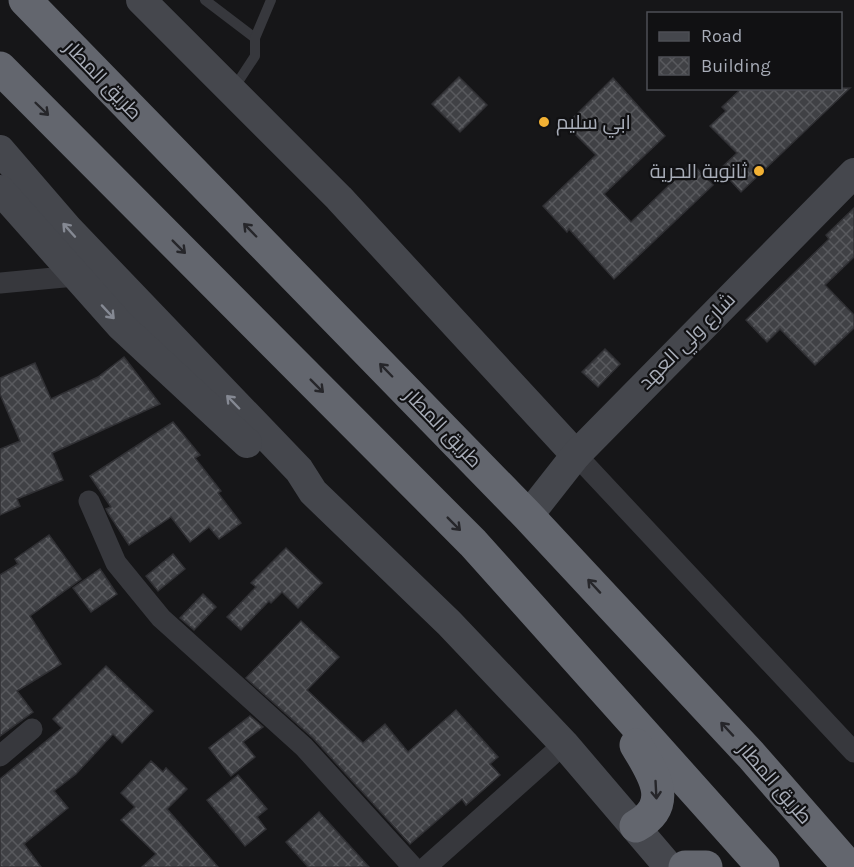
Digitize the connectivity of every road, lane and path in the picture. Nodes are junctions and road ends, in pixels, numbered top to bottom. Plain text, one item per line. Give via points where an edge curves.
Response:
1 (25, 0) edge
2 (141, 0) edge
3 (205, 0) edge
4 (271, 0) edge
5 (255, 38) junction
6 (0, 68) edge
7 (232, 91) junction
8 (0, 150) edge
9 (854, 173) edge
10 (0, 190) edge
11 (85, 267) junction
12 (0, 283) edge
13 (576, 455) junction
14 (89, 501) dead end
15 (528, 516) junction
16 (600, 684) junction
17 (32, 729) dead end
18 (564, 744) junction
19 (854, 752) edge
20 (0, 756) edge
21 (636, 826) junction
22 (413, 867) edge
23 (426, 867) edge
24 (669, 867) edge
25 (685, 867) edge
26 (706, 867) edge
27 (763, 867) edge
28 (849, 867) edge

15 -> 1 highway, طريق المطار
2 - 7 street
3 - 5 lane
4 - 5 lane
5 - 7 lane via 255,56
6 -> 16 highway via 473,543
7 - 13 street via 339,198
11 -> 8 street
9 - 13 street, شارع ولي العهد
10 - 11 street
11 - 12 street
11 - 18 street via 121,326 290,483 313,492 449,623
13 - 15 street, شارع ولي العهد
13 - 19 street
14 - 22 street via 116,563 161,618 304,747
28 -> 15 highway, طريق المطار via 751,755
16 -> 21 highway via 657,783 654,810
16 - 27 highway
17 - 20 street
18 - 21 street
18 - 23 street
21 - 24 street
25 - 26 highway

